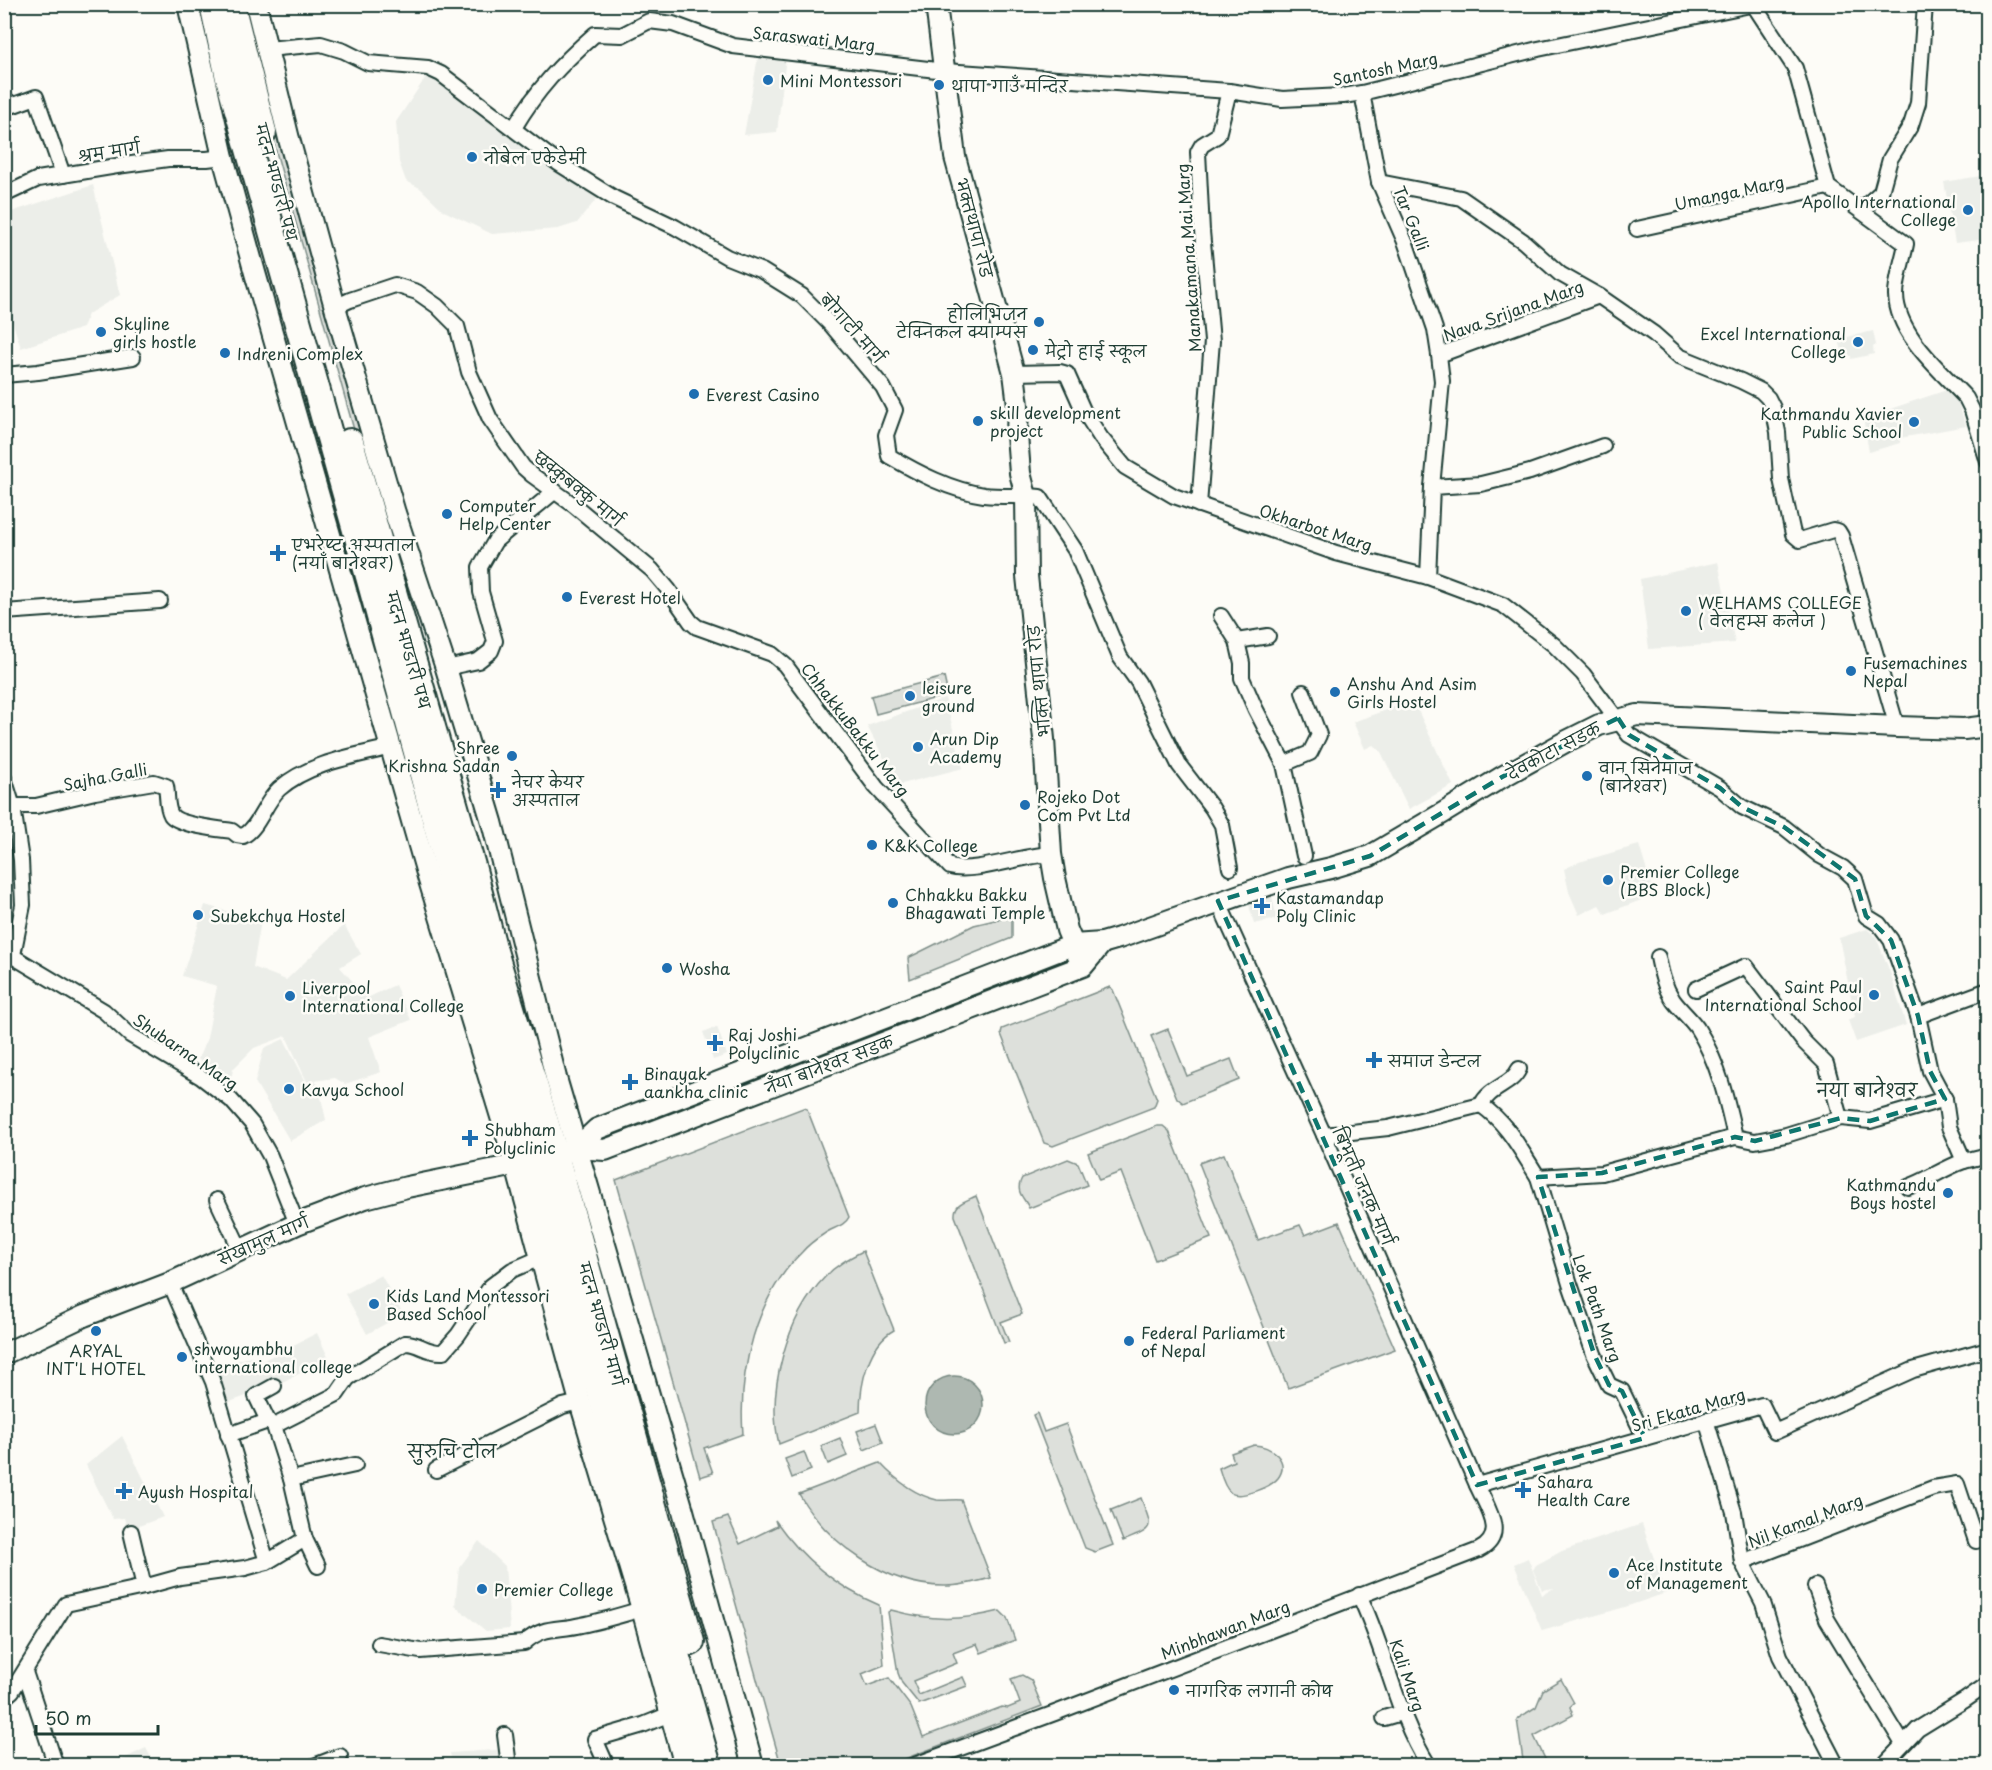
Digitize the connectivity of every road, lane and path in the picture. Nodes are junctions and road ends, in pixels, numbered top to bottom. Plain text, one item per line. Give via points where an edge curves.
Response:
1 (188, 4) edge
2 (213, 4) edge
3 (231, 4) edge
4 (256, 4) edge
5 (936, 4) edge
6 (1925, 4) edge
7 (1754, 5) edge
8 (267, 49) junction
9 (945, 71) junction
10 (1229, 92) junction
11 (1362, 93) junction
12 (4, 99) edge
13 (514, 129) junction
14 (223, 157) junction
15 (63, 175) junction
16 (1379, 182) junction
17 (1828, 187) junction
18 (4, 195) edge
19 (1862, 210) junction
20 (1636, 229) dead end
21 (1599, 296) junction
22 (336, 307) junction
23 (1439, 355) junction
24 (132, 357) dead end
25 (1014, 373) junction
26 (4, 375) edge
27 (1603, 446) dead end
28 (1019, 450) joint
29 (1988, 462) edge
30 (1432, 487) junction
31 (555, 491) junction
32 (1026, 496) junction
33 (1199, 505) junction
34 (1428, 577) junction
35 (160, 601) dead end
36 (4, 612) edge
37 (1221, 616) dead end
38 (691, 622) joint
39 (1268, 636) dead end
40 (1237, 640) junction
41 (446, 668) junction
42 (1303, 692) dead end
43 (1618, 718) junction
44 (1988, 726) edge
45 (1897, 727) junction
46 (392, 747) junction
47 (1284, 764) junction
48 (4, 778) edge
49 (9, 807) edge
50 (1052, 854) junction
51 (1304, 856) dead end
52 (1230, 868) dead end
53 (1218, 902) junction
54 (1102, 943) junction
55 (1073, 945) junction
56 (9, 953) edge
57 (1658, 957) dead end
58 (1083, 966) junction
59 (1696, 989) dead end
60 (1988, 990) edge
61 (1918, 1016) junction
62 (1519, 1069) dead end
63 (1945, 1099) junction
64 (1481, 1105) junction
65 (1841, 1118) junction
66 (1324, 1135) junction
67 (1736, 1137) junction
68 (1988, 1155) edge
69 (545, 1157) junction
70 (1964, 1161) junction
71 (1538, 1177) junction
72 (1908, 1187) dead end
73 (217, 1200) dead end
74 (297, 1224) junction
75 (240, 1249) junction
76 (540, 1258) junction
77 (170, 1283) junction
78 (1988, 1349) edge
79 (4, 1354) edge
80 (274, 1386) dead end
81 (580, 1401) junction
82 (1706, 1420) junction
83 (271, 1424) junction
84 (228, 1435) junction
85 (1645, 1438) junction
86 (355, 1465) dead end
87 (436, 1470) dead end
88 (291, 1479) junction
89 (1477, 1485) junction
90 (630, 1496) junction
91 (685, 1517) junction
92 (649, 1527) junction
93 (131, 1532) dead end
94 (1988, 1537) edge
95 (304, 1539) junction
96 (267, 1562) junction
97 (1742, 1562) junction
98 (318, 1566) dead end
99 (1815, 1586) dead end
100 (144, 1587) junction
101 (1359, 1595) junction
102 (642, 1609) junction
103 (379, 1644) dead end
104 (24, 1672) junction
105 (1988, 1684) edge
106 (4, 1698) edge
107 (1401, 1713) junction
108 (670, 1714) junction
109 (1384, 1718) dead end
110 (505, 1735) dead end
111 (1904, 1744) junction
112 (340, 1756) dead end
113 (56, 1766) edge
114 (314, 1766) edge
115 (509, 1766) edge
116 (607, 1766) edge
117 (685, 1766) edge
118 (708, 1766) edge
119 (726, 1766) edge
120 (753, 1766) edge
121 (912, 1766) edge
122 (1429, 1766) edge
123 (1838, 1766) edge
124 (1883, 1766) edge

1 - 14 street
2 - 69 highway, मदन भण्डारी पथ via 230,78 471,950
3 - 69 highway, मदन भण्डारी पथ via 314,319 472,866
4 - 8 street
5 - 9 street, भक्तथापा रोड
6 - 19 street via 1918,103 1911,125 1890,159 1881,192
7 - 11 street, Santosh Marg via 1538,49
7 - 17 street via 1795,68
8 - 13 street via 321,45 368,63 428,69 453,82
8 - 22 street
9 - 10 street, Santosh Marg
9 - 13 street, Saraswati Marg via 733,46 673,24 649,21 621,35 595,34 550,76 530,100
9 - 25 street, भक्तथापा रोड via 955,157
10 - 11 street, Santosh Marg via 1282,99
10 - 33 street, Manakamana Mai Marg via 1218,135 1198,152 1212,341
11 - 16 street, Tar Galli
12 - 15 street via 14,105 36,96
13 - 32 street, बोगाटी मार्ग via 558,163 615,198 727,257 762,271 802,296 883,387 895,410 886,435 889,456 946,485 984,495
14 - 15 street, श्रम मार्ग via 168,159
14 - 46 street
15 - 18 street, श्रम मार्ग via 38,179
16 - 21 street via 1461,198 1523,241 1560,274
16 - 23 street, Tar Galli via 1410,255 1435,329
17 - 19 street
17 - 20 street, Umanga Marg
19 - 29 street via 1906,244 1896,295 1900,314 1908,334 1966,398
21 - 23 street, Nava Srijana Marg
21 - 45 street, Nava Srijana Marg via 1679,356 1742,381 1768,398 1778,432 1781,479 1794,534 1800,540 1833,530 1841,536
22 - 31 street, छक्कुबक्कु मार्ग via 394,285 417,292 437,306 457,326 469,372 490,419 523,467
22 - 41 street via 395,513
23 - 30 street, Nava Srijana Marg via 1442,381
24 - 26 street
25 - 28 street, भक्तथापा रोड
25 - 33 street, Okharbot Marg via 1067,374 1083,410 1125,467 1174,496
27 - 30 street via 1530,472 1481,484
28 - 32 street, भक्ति थापा रोड़
30 - 34 street, Nava Srijana Marg
31 - 38 street, छक्कुबक्कु मार्ग via 652,570
31 - 41 street via 495,542 480,567 481,592 495,641 491,651 478,661
32 - 50 street, भक्ति थापा रोड़ via 1027,576
32 - 52 street via 1041,498 1075,550 1120,657 1138,682 1179,765 1222,825
33 - 34 street, Okharbot Marg via 1336,554
34 - 43 street, Okharbot Marg via 1503,605 1554,645
35 - 36 street
37 - 40 street
38 - 50 street, ChhakkuBakku Marg via 772,654 785,665 876,787 950,867 974,868
39 - 40 street
40 - 47 street via 1242,678
41 - 69 street via 492,822 556,1078
42 - 47 street via 1319,735 1310,753
43 - 45 street, देवकोटा सडक via 1637,715
43 - 53 street, देवकोटा सडक via 1502,777 1370,856
43 - 61 street, Okharbot Marg via 1629,735 1720,788 1742,807 1785,827 1855,879 1866,916 1892,940
44 - 45 street, देवकोटा सडक
46 - 49 street, Sajha Galli via 320,766 297,777 279,789 254,829 243,836 179,822 167,803 166,786 154,782 45,805
46 - 69 street via 432,888
47 - 51 street
48 - 49 street
49 - 56 street via 21,861 23,904
50 - 55 street, भक्ति थापा रोड़
53 - 54 street, देवकोटा सडक
53 - 66 street, बिभूती जनक मार्ग
54 - 55 street, नँया बानेश्वर सडक
54 - 58 street, नँया बानेश्वर सडक
55 - 58 street
55 - 69 street, नँया बानेश्वर सडक via 597,1129
56 - 74 street, Shubarna Marg via 104,1011 130,1035 201,1077 231,1100 252,1124 270,1156
57 - 67 street via 1663,981 1673,1000 1697,1028 1707,1048 1726,1095
58 - 69 street, नँया बानेश्वर सडक via 604,1150
59 - 65 street via 1746,966 1803,1041 1826,1064
60 - 61 street
61 - 63 street, Okharbot Marg via 1930,1071
62 - 64 street via 1510,1080 1486,1095
63 - 65 street via 1870,1121
63 - 70 street, Okharbot Marg via 1949,1127
64 - 66 street via 1388,1128
64 - 71 street, Lok Path Marg via 1507,1127
65 - 67 street via 1755,1141
66 - 89 street, बिभूती जनक मार्ग
67 - 71 street via 1602,1173
68 - 70 street
69 - 74 street, संखामुल मार्ग via 365,1198
69 - 76 street
69 - 90 highway, मदन भण्डारी मार्ग
69 - 91 street
70 - 72 street
71 - 85 street, Lok Path Marg via 1594,1354 1609,1385 1622,1392
73 - 75 street
74 - 75 street, संखामुल मार्ग
75 - 77 street, संखामुल मार्ग
76 - 81 street
76 - 83 street via 512,1270 491,1286 443,1352 405,1343 348,1378 337,1394
77 - 79 street, संखामुल मार्ग via 84,1316
77 - 84 street via 213,1382
78 - 82 street, Sri Ekata Marg via 1913,1370 1775,1432 1762,1405
80 - 83 street via 256,1396
81 - 87 street
81 - 90 street
82 - 85 street, Sri Ekata Marg
82 - 97 street via 1734,1512
83 - 84 street
83 - 88 street
84 - 96 street
85 - 89 street, Sri Ekata Marg
86 - 88 street
88 - 95 street
89 - 101 street, Minbhawan Marg via 1494,1524 1489,1545
90 - 92 highway, मदन भण्डारी मार्ग
90 - 102 street
91 - 92 street
91 - 120 street
92 - 118 highway, मदन भण्डारी मार्ग
92 - 119 highway, मदन भण्डारी मार्ग
93 - 100 street
94 - 97 street, Nil Kamal Marg via 1976,1541 1957,1484 1933,1488
95 - 96 street
95 - 98 street
96 - 100 street
97 - 123 street, Nil Kamal Marg via 1763,1603 1780,1656
99 - 111 street via 1827,1619
100 - 104 street via 66,1604
101 - 107 street, Kali Marg
101 - 121 street, Minbhawan Marg
102 - 103 street via 579,1626 546,1629 524,1643 420,1651
102 - 108 street
104 - 106 street
104 - 113 street
105 - 111 street via 1918,1729
107 - 109 street
107 - 122 street, Kali Marg
108 - 116 street via 595,1739
108 - 117 street
110 - 115 street
111 - 124 street
112 - 114 street

